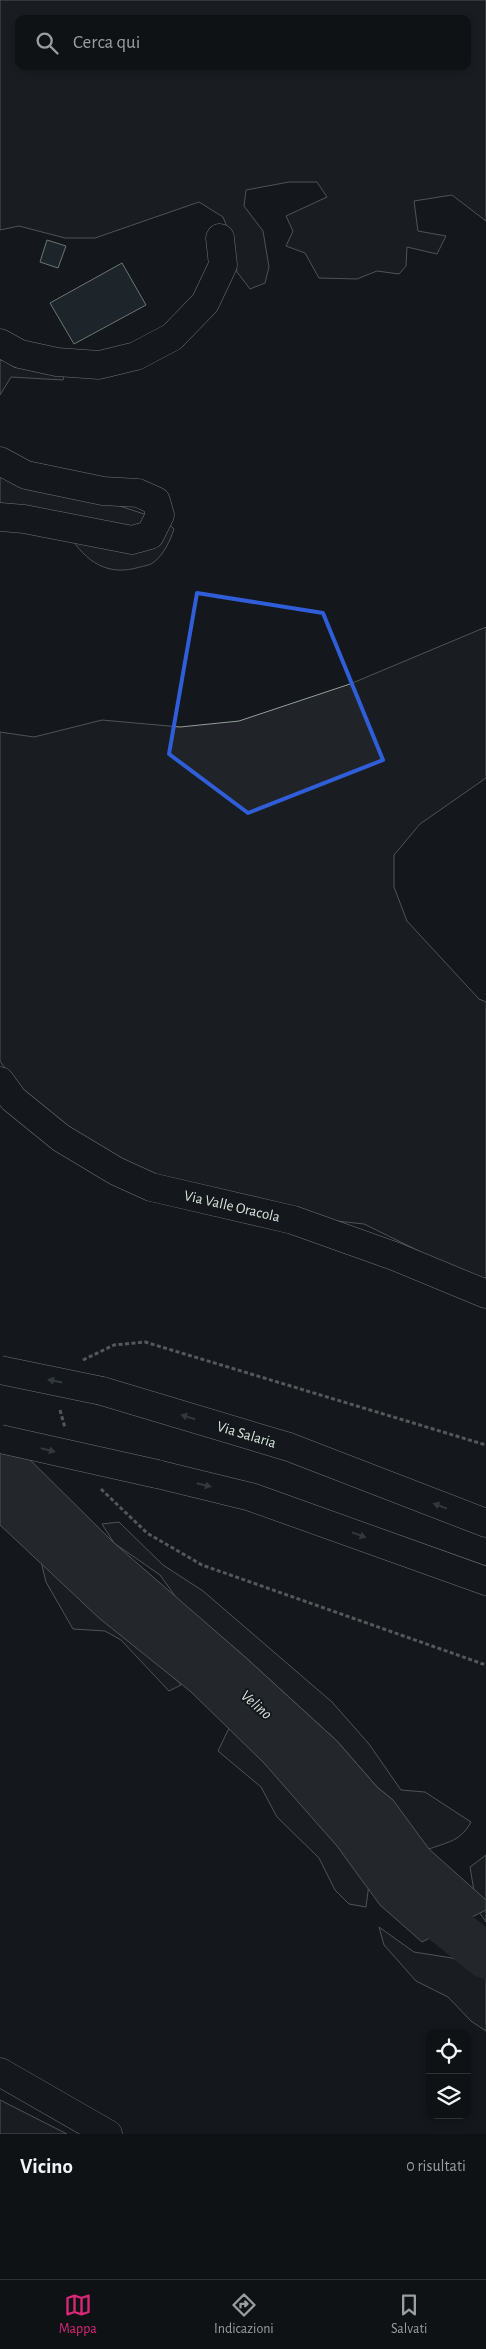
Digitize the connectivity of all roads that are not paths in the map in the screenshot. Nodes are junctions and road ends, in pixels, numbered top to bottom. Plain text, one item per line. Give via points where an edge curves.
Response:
1 (220, 238) dead end
2 (0, 344) edge
3 (0, 461) edge
4 (0, 516) edge
5 (0, 1081) edge
6 (486, 1294) edge
7 (0, 1370) edge
8 (0, 1439) edge
9 (486, 1523) edge
10 (486, 1581) edge
11 (0, 2072) edge
12 (108, 2134) edge

1 - 2 main road via 223,265 206,302 172,337 136,356 99,365 56,362 20,354
3 - 4 main road via 26,475 103,491 138,493 156,501 160,515 150,535 132,540
5 - 6 main road, Via Valle Oracola via 13,1099 61,1138 116,1171 151,1187 293,1220 394,1256
9 -> 7 main road, Via Salaria, bridge via 289,1447 102,1391
8 -> 10 main road, bridge via 251,1497
11 - 12 main road

